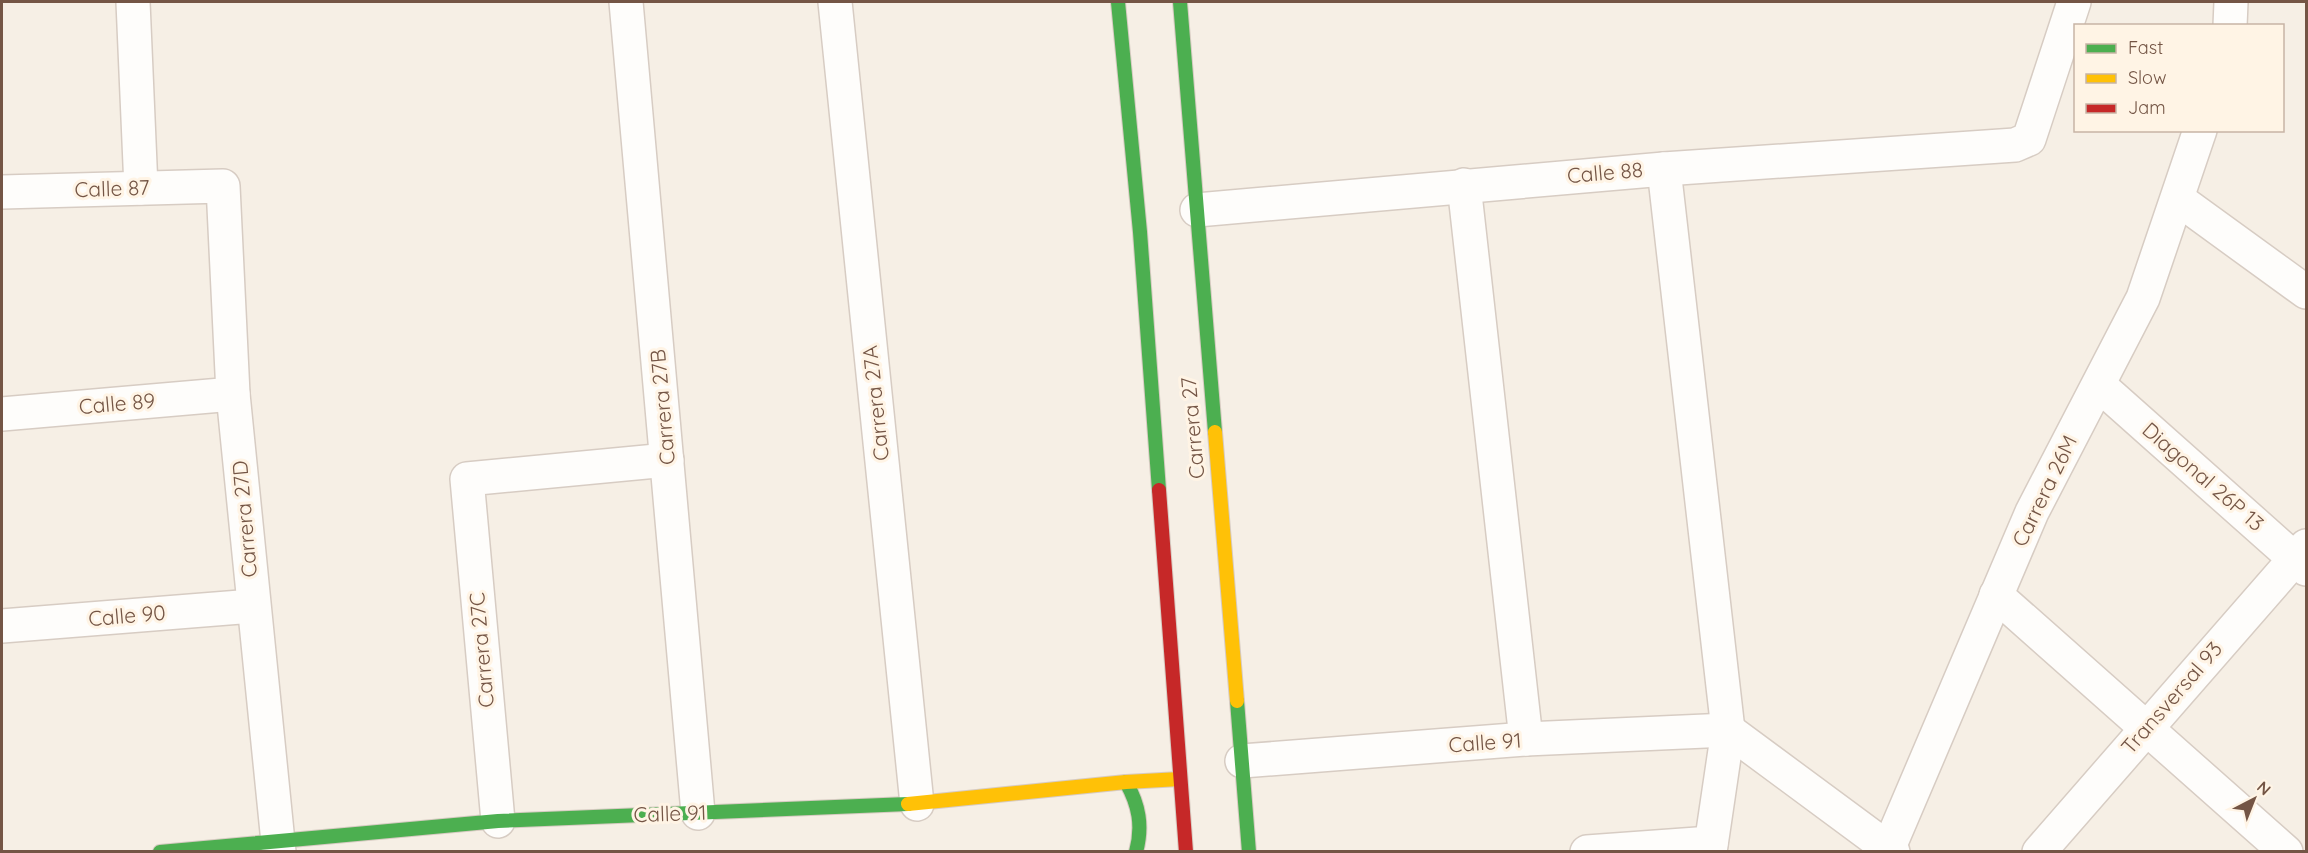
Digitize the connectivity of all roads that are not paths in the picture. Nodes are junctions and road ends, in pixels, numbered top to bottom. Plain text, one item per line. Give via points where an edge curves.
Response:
1 (133, 2) edge
2 (626, 2) edge
3 (835, 2) edge
4 (1118, 2) edge
5 (1180, 2) edge
6 (2074, 2) edge
7 (2231, 2) edge
8 (2230, 24) edge
9 (2199, 132) edge
10 (1664, 169) junction
11 (1464, 185) junction
12 (223, 186) joint
13 (141, 188) junction
14 (2, 192) edge
15 (2178, 199) junction
16 (1197, 210) junction
17 (2307, 291) edge
18 (2098, 385) junction
19 (233, 394) junction
20 (2, 414) edge
21 (667, 460) junction
22 (2303, 558) edge
23 (1996, 595) junction
24 (253, 606) junction
25 (2, 626) edge
26 (2146, 728) junction
27 (1728, 730) junction
28 (1526, 739) junction
29 (1242, 760) junction
30 (1180, 779) junction
31 (1126, 782) junction
32 (917, 804) junction
33 (698, 813) junction
34 (498, 821) junction
35 (1884, 845) edge
36 (279, 846) edge
37 (1710, 847) edge
38 (160, 852) edge
39 (1136, 852) edge
40 (1186, 852) edge
41 (1249, 852) edge
42 (1587, 852) edge
43 (2039, 852) edge
44 (2286, 852) edge

1 - 13 street
2 - 21 street, Carrera 27B
3 - 32 street, Carrera 27A
4 - 30 main road, Carrera 27 via 1140,232
5 - 16 main road, Carrera 27
6 - 10 street, Calle 88 via 2029,139 2015,145
7 - 8 street
9 - 15 street, Carrera 26M
10 - 11 street, Calle 88
10 - 27 street
11 - 16 street, Calle 88
11 - 28 street
12 - 13 street, Calle 87
12 - 19 street, Carrera 27D
13 - 14 street, Calle 87
15 - 17 street
15 - 18 street, Carrera 26M via 2143,298
16 - 29 main road, Carrera 27
18 - 22 street, Diagonal 26P 13
18 - 23 street, Carrera 26M via 2032,512
19 - 20 street, Calle 89
19 - 24 street, Carrera 27D
21 - 33 street, Carrera 27B
21 - 34 street, Carrera 27C via 466,479
22 - 26 street, Transversal 93
23 - 26 street
23 - 35 street, Carrera 26M
24 - 25 street, Calle 90
24 - 36 street, Carrera 27D
26 - 43 street, Transversal 93
26 - 44 street
27 - 28 street, Calle 91
27 - 35 street
27 - 37 street
28 - 29 street, Calle 91
29 - 41 main road, Carrera 27
30 - 31 main road, Calle 91
30 - 40 main road, Carrera 27
31 - 32 main road, Calle 91
31 - 39 main road via 1137,800 1142,820
32 - 33 main road, Calle 91
33 - 34 main road, Calle 91
34 - 36 main road, Calle 91
36 - 38 main road, Calle 91
37 - 42 street

